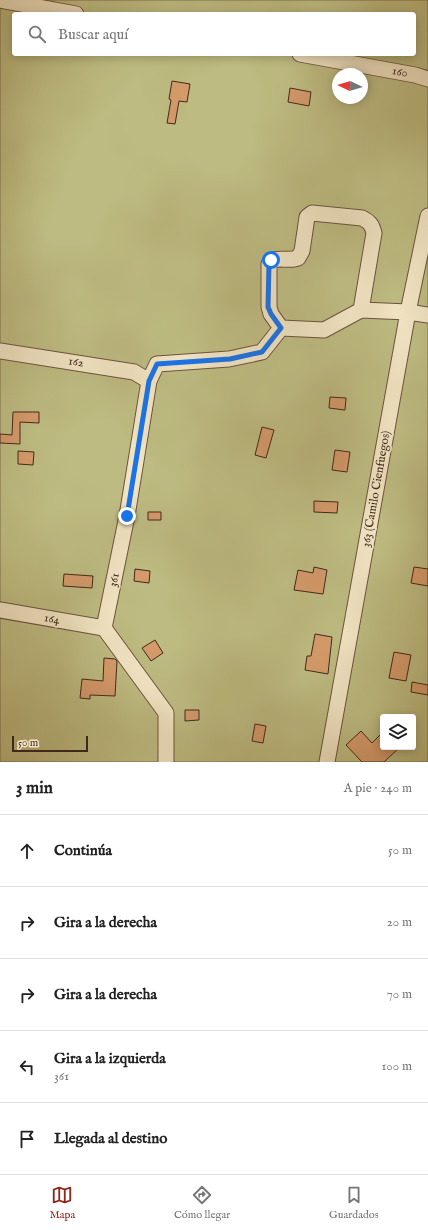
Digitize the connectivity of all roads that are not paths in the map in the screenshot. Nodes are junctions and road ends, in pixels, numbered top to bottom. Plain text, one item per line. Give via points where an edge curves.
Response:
1 (0, 0) edge
2 (65, 12) edge
3 (311, 56) edge
4 (428, 79) edge
5 (428, 216) edge
6 (362, 310) junction
7 (408, 312) junction
8 (428, 315) edge
9 (281, 328) junction
10 (0, 350) edge
11 (149, 381) junction
12 (0, 610) edge
13 (104, 628) junction
14 (166, 762) edge
15 (327, 762) edge

1 - 2 street
3 - 4 street, 160
5 - 7 street, 363 (Camilo Cienfuegos)
6 - 7 street
6 - 9 street via 324,330
6 - 9 street via 374,233 372,225 362,218 312,213 307,217 302,251 298,258 274,259 269,264 268,307
7 - 8 street
7 - 15 street, 363 (Camilo Cienfuegos)
9 - 11 street, 361 via 262,352 230,359 157,364
10 - 11 street, 162 via 134,372
11 - 13 street, 361 via 127,516
12 - 13 street, 164
13 - 14 street via 166,713

